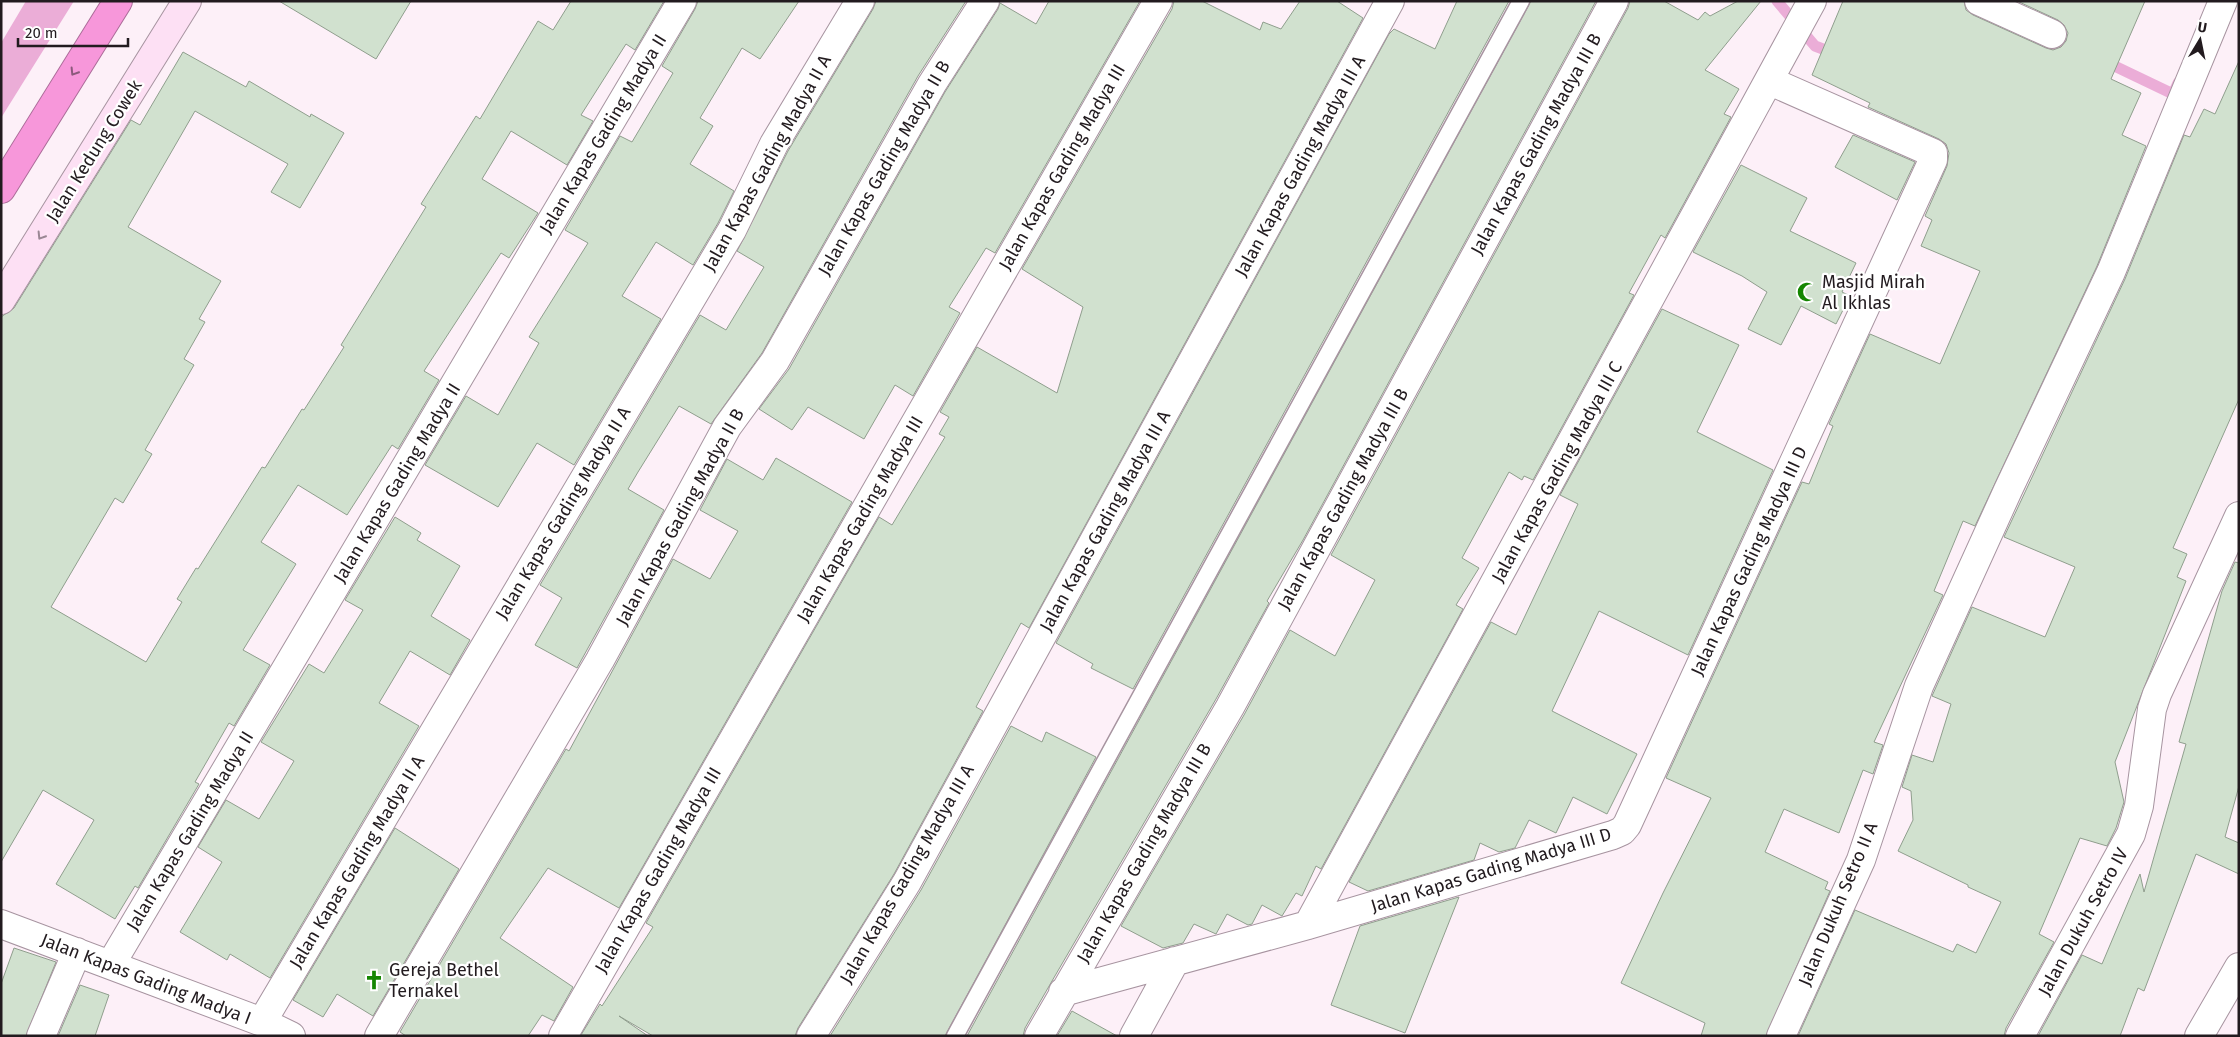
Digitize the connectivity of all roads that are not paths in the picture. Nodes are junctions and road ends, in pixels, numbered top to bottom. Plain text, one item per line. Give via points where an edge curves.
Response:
1 (118, 1) edge
2 (187, 1) edge
3 (682, 1) edge
4 (860, 1) edge
5 (985, 1) edge
6 (1158, 1) edge
7 (1390, 1) edge
8 (1521, 1) edge
9 (1614, 1) edge
10 (1979, 1) edge
11 (2223, 1) edge
12 (1803, 19) edge
13 (2052, 34) dead end
14 (1770, 81) junction
15 (1, 189) edge
16 (1, 300) edge
17 (2239, 516) edge
18 (1, 924) edge
19 (1308, 925) junction
20 (77, 952) junction
21 (1175, 961) junction
22 (111, 964) junction
23 (2239, 967) edge
24 (1063, 992) junction
25 (262, 1022) junction
26 (40, 1036) edge
27 (290, 1036) edge
28 (379, 1036) edge
29 (562, 1036) edge
30 (811, 1036) edge
31 (955, 1036) edge
32 (1039, 1036) edge
33 (1134, 1036) edge
34 (1781, 1036) edge
35 (2020, 1036) edge
36 (2199, 1036) edge

1 -> 15 highway
2 -> 16 main road, Jalan Kedung Cowek
3 - 22 street, Jalan Kapas Gading Madya II
4 - 25 street, Jalan Kapas Gading Madya II A via 774,144 732,230
5 - 28 street, Jalan Kapas Gading Madya II B via 932,84 774,361 728,427 600,660
6 - 29 street, Jalan Kapas Gading Madya III
7 - 30 street, Jalan Kapas Gading Madya III A via 907,882
8 - 31 lane
9 - 24 street, Jalan Kapas Gading Madya III B via 1230,707
10 - 13 street
11 - 34 street, Jalan Dukuh Setro II A via 2111,272 1919,686 1861,860
12 - 14 street, Jalan Kapas Gading Madya III C
14 - 19 street, Jalan Kapas Gading Madya III C
14 - 19 street, Jalan Kapas Gading Madya III D via 1933,153 1933,160 1627,825 1613,835
17 - 35 street, Jalan Dukuh Setro IV via 2157,694 2152,709 2139,806 2131,834
18 - 20 street, Jalan Kapas Gading Madya I
19 - 21 street, Jalan Kapas Gading Madya III B
20 - 22 street, Jalan Kapas Gading Madya I
20 - 26 street
21 - 24 street, Jalan Kapas Gading Madya III B
21 - 33 street
22 - 25 street, Jalan Kapas Gading Madya I
23 - 36 street
24 - 32 street, Jalan Kapas Gading Madya III B
25 - 27 street, Jalan Kapas Gading Madya I

